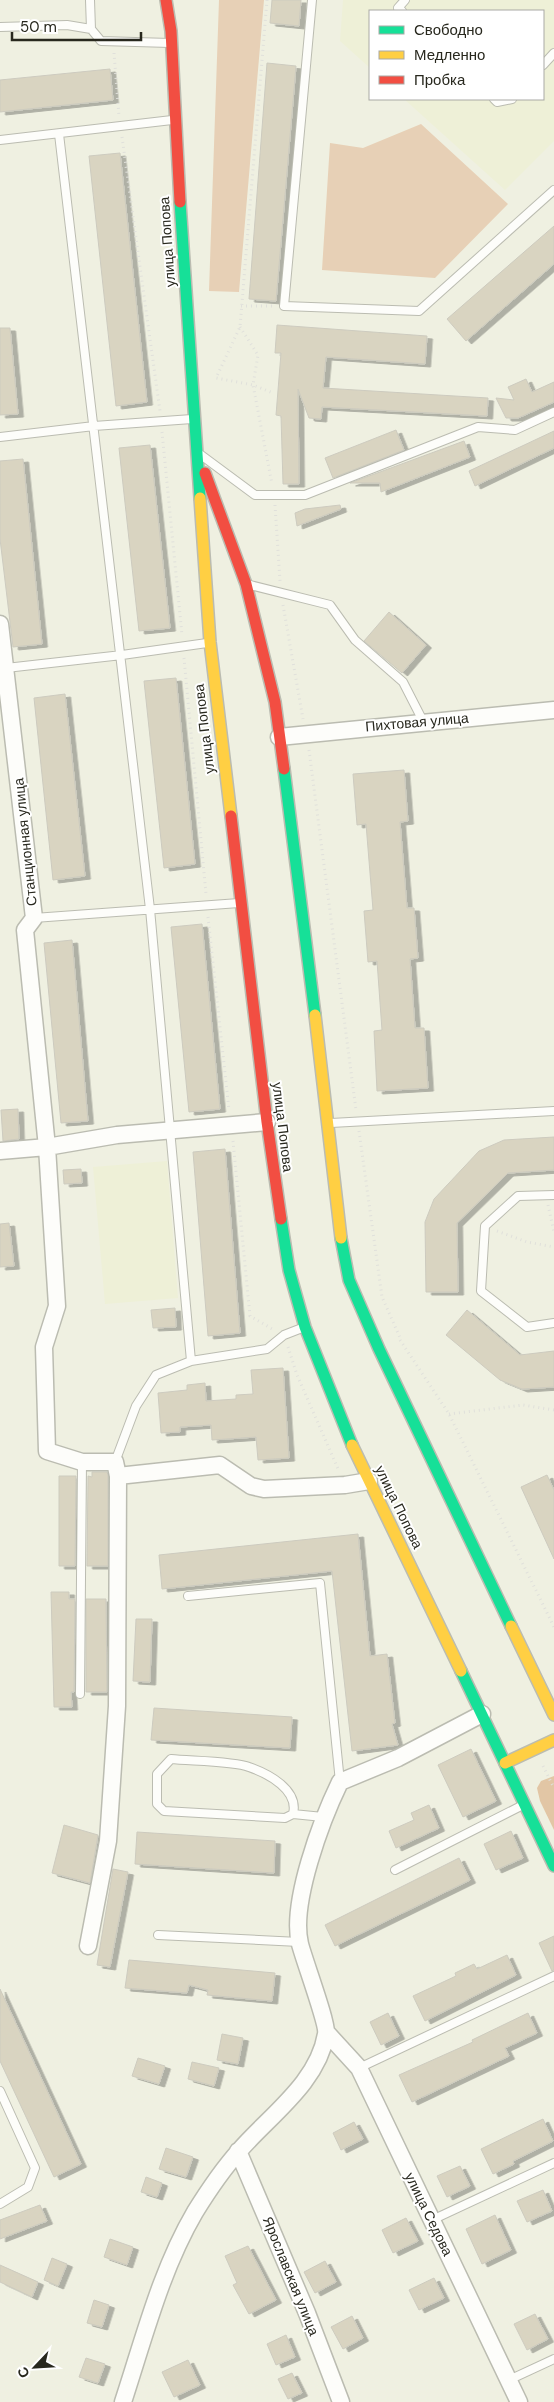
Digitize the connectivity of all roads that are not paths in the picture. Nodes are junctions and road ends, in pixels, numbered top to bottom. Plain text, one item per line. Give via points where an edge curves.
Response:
1 (90, 0) edge
2 (166, 0) edge
3 (179, 0) edge
4 (312, 0) edge
5 (405, 0) edge
6 (401, 10) edge
7 (0, 27) edge
8 (91, 29) junction
9 (171, 31) junction
10 (172, 43) junction
11 (554, 53) edge
12 (544, 64) edge
13 (495, 100) edge
14 (507, 100) edge
15 (174, 120) junction
16 (59, 134) junction
17 (0, 140) edge
18 (554, 190) edge
19 (554, 412) edge
20 (194, 419) junction
21 (94, 426) junction
22 (0, 437) edge
23 (197, 452) junction
24 (246, 584) junction
25 (0, 624) edge
26 (210, 642) junction
27 (122, 655) junction
28 (6, 668) junction
29 (554, 710) edge
30 (423, 721) junction
31 (279, 737) junction
32 (240, 903) junction
33 (150, 909) junction
34 (34, 918) junction
35 (554, 1111) edge
36 (266, 1122) junction
37 (329, 1123) junction
38 (170, 1131) junction
39 (47, 1147) junction
40 (0, 1151) edge
41 (550, 1195) edge
42 (554, 1323) edge
43 (305, 1327) junction
44 (191, 1362) junction
45 (82, 1462) junction
46 (116, 1469) junction
47 (369, 1481) junction
48 (188, 1596) dead end
49 (80, 1694) dead end
50 (482, 1714) junction
51 (554, 1715) edge
52 (554, 1740) edge
53 (505, 1763) junction
54 (340, 1782) junction
55 (524, 1804) junction
56 (292, 1814) junction
57 (323, 1817) junction
58 (554, 1866) edge
59 (395, 1870) dead end
60 (158, 1935) dead end
61 (300, 1942) junction
62 (88, 1946) dead end
63 (554, 1976) edge
64 (326, 2033) junction
65 (358, 2068) junction
66 (0, 2091) edge
67 (238, 2151) junction
68 (554, 2163) edge
69 (0, 2204) edge
70 (432, 2220) junction
71 (554, 2359) edge
72 (509, 2380) junction
73 (123, 2402) edge
74 (341, 2402) edge
75 (519, 2402) edge

1 - 8 lane
2 - 9 street, улица Попова
3 - 9 street, улица Попова
4 - 18 lane via 284,306 419,311
5 - 6 lane via 398,8
7 - 8 lane via 67,25
8 - 10 lane via 101,41
9 - 10 street, улица Попова
10 - 15 street, улица Попова
11 - 12 lane
13 - 14 lane
15 - 16 lane
15 - 20 street, улица Попова
16 - 17 lane
16 - 21 lane
19 - 23 lane via 515,430 478,427 305,495 254,495
20 - 21 lane
20 - 23 street, улица Попова
21 - 22 lane
21 - 27 lane
23 - 24 street, улица Попова
23 - 26 street, улица Попова
24 - 30 lane via 330,606 355,640 403,682
24 - 31 street, улица Попова
25 - 28 street, Станционная улица
26 - 27 lane
26 - 32 street, улица Попова
27 - 28 lane
27 - 33 lane
28 - 34 street, Станционная улица
29 - 30 street, Пихтовая улица
30 - 31 street, Пихтовая улица
31 - 37 street, улица Попова
32 - 33 lane
32 - 36 street, улица Попова
33 - 34 lane
33 - 38 lane
34 - 39 street, Станционная улица via 25,930
35 - 37 lane
36 - 38 street
36 - 43 street, улица Попова via 289,1270
37 - 51 street, улица Попова via 342,1248 349,1280
38 - 39 street via 117,1135
38 - 44 lane
39 - 40 street
39 - 45 street, Станционная улица via 58,1306 44,1347 47,1451
41 - 42 lane via 518,1196 485,1226 481,1291 527,1327
43 - 44 lane via 284,1335 268,1349
43 - 47 street, улица Попова via 343,1425
44 - 46 lane via 156,1374 136,1406
45 - 46 street
45 - 49 lane
46 - 47 street via 220,1465 251,1486 264,1489
46 - 62 street via 117,1706 108,1841
47 - 50 street, улица Попова
48 - 54 lane via 320,1583
50 - 53 street, улица Попова
50 - 54 street via 398,1758
52 - 53 street
53 - 55 street, улица Попова
54 - 57 street
55 - 58 street, улица Попова
55 - 59 lane
56 - 56 lane via 285,1818 164,1811 157,1804 156,1774 171,1759 248,1766 285,1788 295,1806
56 - 57 lane
57 - 61 street via 298,1915
60 - 61 lane
61 - 64 street
63 - 65 lane
64 - 65 street, улица Седова
64 - 67 street via 315,2064 297,2089
65 - 70 street, улица Седова
66 - 69 lane via 35,2168 28,2187
67 - 73 street via 195,2212 164,2278
67 - 74 street, Ярославская улица
68 - 70 lane
70 - 72 street, улица Седова
71 - 72 lane
72 - 75 street, улица Седова

